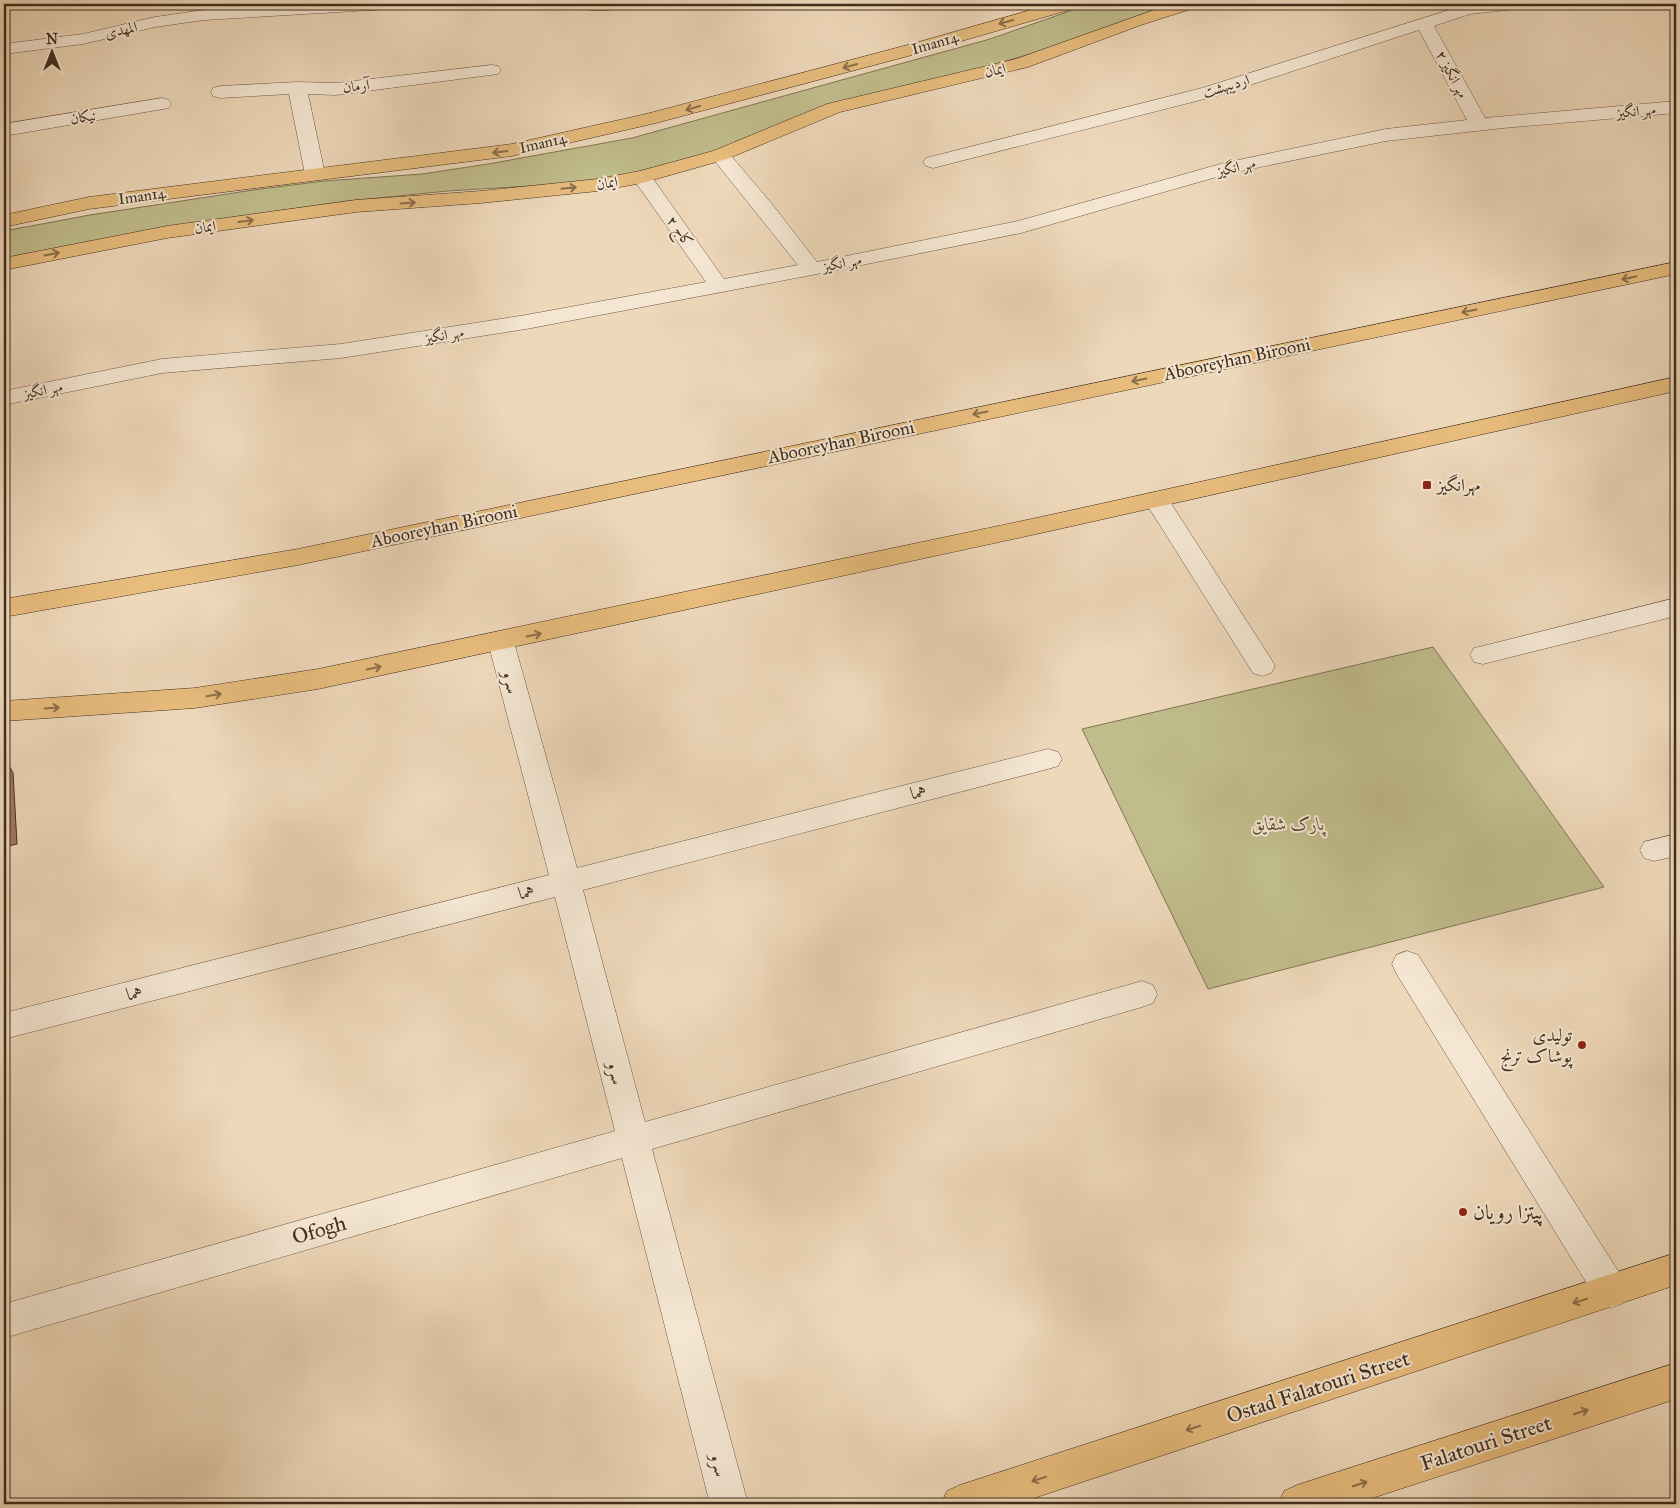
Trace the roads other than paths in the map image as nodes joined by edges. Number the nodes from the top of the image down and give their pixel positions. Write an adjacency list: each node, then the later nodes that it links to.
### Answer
1 (389, 4): 8 (street, المهدی)
2 (582, 4): 3 (street)
3 (615, 4)
4 (1070, 4): 18 (main road, Iman14, one-way to 18)
5 (1188, 4): 16 (main road, ایمان)
6 (1516, 4): 7 (street, اردیبهشت)
7 (1424, 23): 14 (street, مهر انگیز ۲); 17 (street, اردیبهشت)
8 (4, 49)
9 (492, 70): 10 (street, آرمان)
10 (297, 88): 11 (street, آرمان); 18 (street)
11 (220, 92)
12 (162, 104): 15 (street, نیکان)
13 (1676, 108): 14 (street, مهر انگیز)
14 (1479, 124): 23 (street, مهر انگیز)
15 (4, 130)
16 (720, 155): 19 (main road, ایمان); 23 (street)
17 (933, 162)
18 (315, 174): 20 (main road, Iman14)
19 (642, 177): 21 (main road, ایمان, one-way to 19); 24 (street, کاج ۲)
20 (4, 221)
21 (4, 264)
22 (1676, 268): 29 (main road, Abooreyhan Birooni, one-way to 29)
23 (812, 269): 24 (street, مهر انگیز)
24 (718, 285): 26 (street, مهر انگیز)
25 (1676, 384): 27 (main road)
26 (4, 398)
27 (1156, 500): 30 (main road, one-way to 27); 32 (street)
28 (1676, 607): 31 (street)
29 (4, 608)
30 (500, 642): 33 (main road, one-way to 30); 35 (street, سرو)
31 (1484, 655)
32 (1262, 666)
33 (4, 711)
34 (1048, 759): 35 (street, هما)
35 (566, 882): 38 (street, هما); 39 (street, سرو)
36 (1408, 964): 41 (street)
37 (1142, 994): 39 (street, Ofogh)
38 (4, 1026)
39 (633, 1139): 42 (street, Ofogh); 44 (street, سرو)
40 (1676, 1269): 41 (main road, Ostad Falatouri Street)
41 (1611, 1291): 45 (main road, Ostad Falatouri Street, one-way to 45)
42 (4, 1321)
43 (1676, 1381): 46 (main road, Falatouri Street, one-way to 43)
44 (729, 1504)
45 (960, 1504)
46 (1297, 1504)

